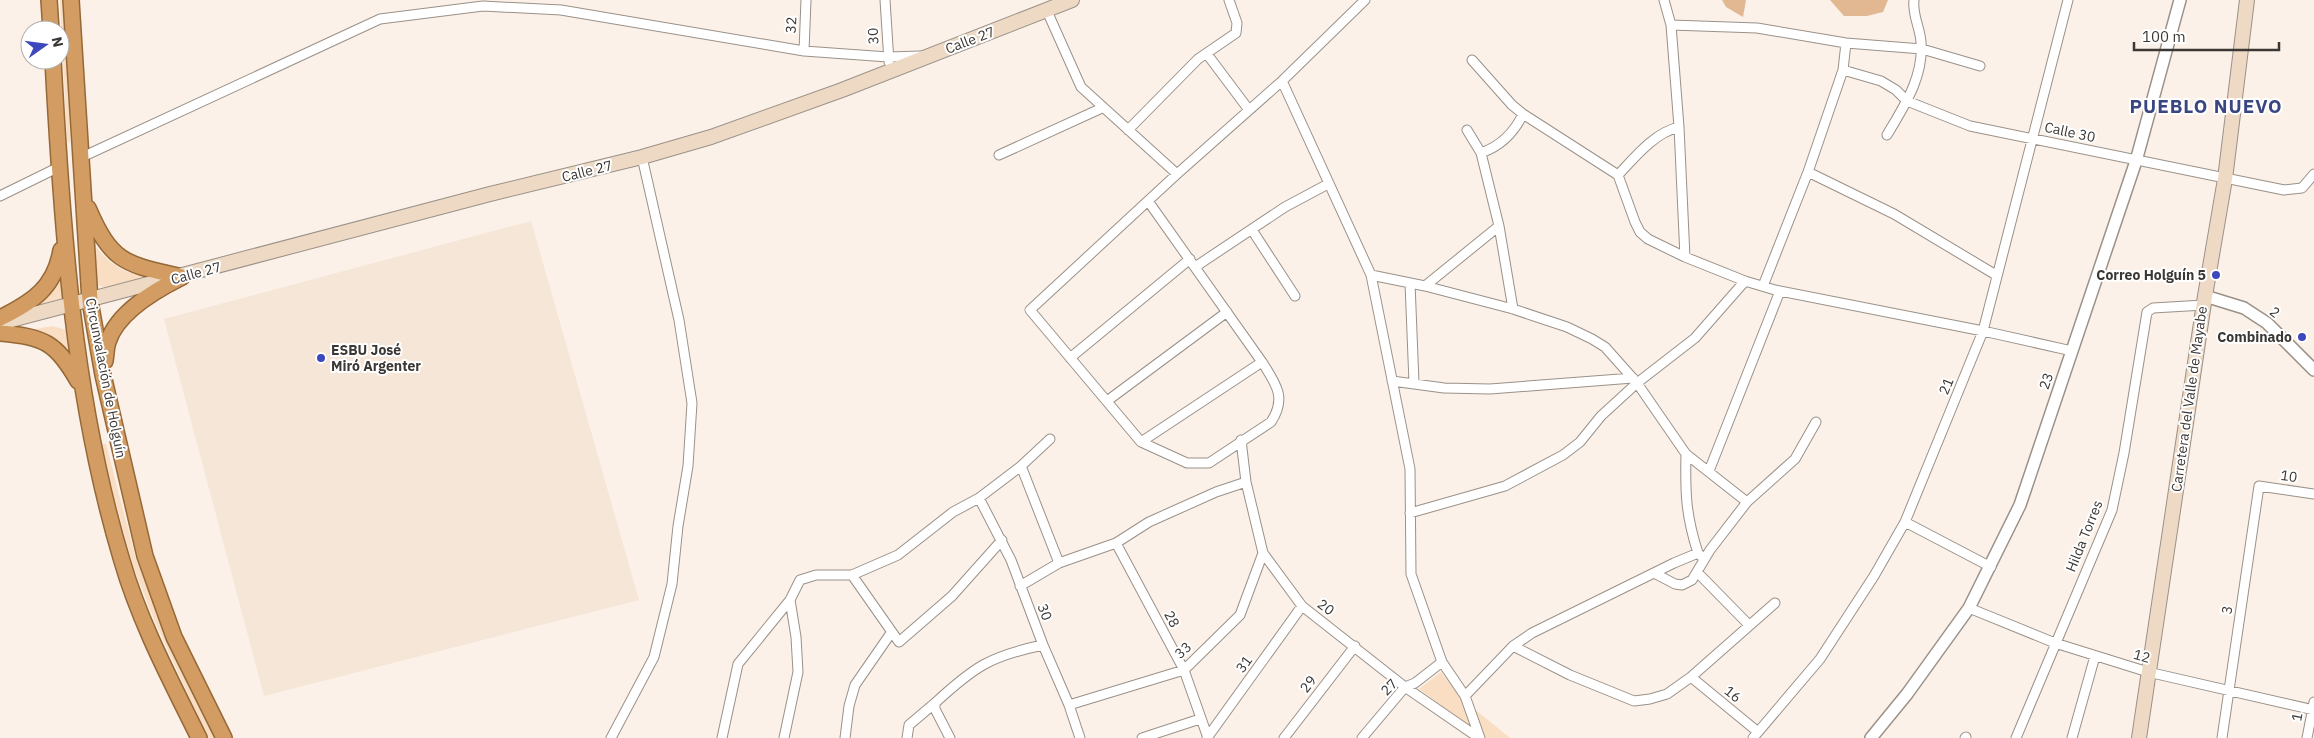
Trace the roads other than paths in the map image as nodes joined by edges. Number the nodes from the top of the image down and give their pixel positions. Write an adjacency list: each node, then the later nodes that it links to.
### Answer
1 (50, 0): 16 (highway)
2 (71, 0): 40 (highway, Circunvalación de Holguín)
3 (806, 0): 20 (street, 32)
4 (885, 0): 23 (street, 30)
5 (1229, 0): 21 (street)
6 (1365, 0): 27 (street)
7 (1664, 0): 17 (street)
8 (1914, 0): 19 (street)
9 (2068, 0): 36 (street, 21)
10 (2180, 0): 41 (street, 23)
11 (2247, 0): 47 (main road, Carretera del Valle de Mayabe)
12 (1066, 1): 15 (main road, Calle 27)
13 (462, 4): 14 (street); 40 (street)
14 (540, 4): 20 (street)
15 (1046, 11): 23 (main road, Calle 27); 29 (street)
16 (51, 20)
17 (1671, 25): 18 (street); 32 (street)
18 (1846, 43): 19 (street); 26 (street)
19 (1922, 49): 24 (street); 28 (street)
20 (804, 51): 23 (street)
21 (1206, 54): 30 (street); 33 (street)
22 (1472, 60): 31 (street)
23 (890, 64): 39 (main road, Calle 27)
24 (1980, 66)
25 (54, 70): 42 (highway, Circunvalación de Holguín)
26 (1843, 70): 28 (street, Calle 30); 43 (street)
27 (1282, 81): 30 (street); 48 (street)
28 (1907, 101): 35 (street); 36 (street, Calle 30)
29 (1102, 108): 33 (street); 38 (street)
30 (1249, 110): 44 (street)
31 (1522, 114): 37 (street); 46 (street)
32 (1679, 128): 46 (street); 55 (street)
33 (1128, 130): 44 (street)
34 (1467, 130): 37 (street)
35 (1887, 135)
36 (2034, 138): 41 (street, Calle 30); 58 (street, 21)
37 (1481, 153): 52 (street)
38 (999, 155)
39 (642, 157): 59 (main road, Calle 27); 137 (street)
40 (80, 158): 50 (highway, Circunvalación de Holguín)
41 (2136, 161): 47 (street, Calle 30); 76 (street, 23)
42 (59, 167): 49 (street); 54 (highway, Circunvalación de Holguín)
43 (1808, 172): 58 (street); 63 (street)
44 (1177, 174): 51 (street)
45 (2314, 174): 47 (street, Calle 30)
46 (1618, 175): 55 (street)
47 (2225, 179): 66 (main road, Carretera del Valle de Mayabe)
48 (1328, 184): 53 (street); 57 (street)
49 (0, 196)
50 (83, 196): 59 (highway); 67 (highway, Circunvalación de Holguín)
51 (1148, 201): 56 (street); 77 (street)
52 (1499, 226): 62 (street); 70 (street)
53 (1252, 230): 56 (street); 65 (street)
54 (64, 231): 68 (highway, Circunvalación de Holguín); 72 (highway)
55 (1685, 257): 60 (street)
56 (1192, 263): 71 (street); 77 (street)
57 (1371, 275): 61 (street); 81 (street)
58 (1996, 275): 74 (street, 21)
59 (182, 277): 67 (main road, Calle 27); 80 (highway)
60 (1745, 281): 63 (street); 82 (street)
61 (1410, 284): 62 (street); 83 (street)
62 (1425, 286): 70 (street)
63 (1763, 286): 64 (street)
64 (1780, 291): 74 (street); 92 (street)
65 (1295, 296)
66 (2204, 300): 69 (street, 2); 79 (street, 2); 124 (main road, Carretera del Valle de Mayabe)
67 (90, 301): 68 (main road, Calle 27); 80 (highway, Circunvalación de Holguín)
68 (70, 306): 73 (main road, Calle 27); 84 (highway, Circunvalación de Holguín)
69 (2153, 308): 117 (street, Hilda Torres)
70 (1513, 309): 82 (street)
71 (1227, 312): 78 (street); 85 (street)
72 (0, 318)
73 (0, 324)
74 (1983, 331): 76 (street); 99 (street, 21)
75 (0, 333): 84 (highway)
76 (2072, 351): 106 (street, 23)
77 (1070, 358): 85 (street)
78 (1262, 362): 88 (street); 89 (street)
79 (2314, 370)
80 (103, 375): 136 (highway, Circunvalación de Holguín)
81 (1392, 381): 83 (street); 98 (street)
82 (1634, 381): 83 (street); 90 (street); 98 (street)
83 (1414, 383)
84 (82, 389): 135 (highway, Circunvalación de Holguín)
85 (1107, 401): 89 (street)
86 (1816, 422): 97 (street)
87 (1050, 439): 91 (street)
88 (1241, 440): 89 (street); 93 (street, 20)
89 (1141, 442)
90 (1686, 454): 92 (street); 103 (street)
91 (1020, 466): 96 (street); 105 (street)
92 (1709, 471): 97 (street)
93 (1246, 482): 101 (street); 102 (street, 20)
94 (2259, 486): 95 (street, 10); 127 (street, 3)
95 (2314, 494)
96 (979, 498): 100 (street, 30); 109 (street)
97 (1747, 502): 104 (street)
98 (1410, 512): 122 (street)
99 (1905, 522): 106 (street); 133 (street, 21)
100 (1002, 540): 110 (street, 30); 116 (street)
101 (1116, 543): 105 (street); 123 (street, 28)
102 (1263, 553): 113 (street, 20); 123 (street, 33)
103 (1698, 553): 104 (street); 108 (street)
104 (1704, 560): 107 (street)
105 (1059, 563): 110 (street)
106 (1991, 567): 114 (street, 23)
107 (1697, 572): 108 (street); 115 (street)
108 (1654, 573): 120 (street)
109 (852, 575): 111 (street); 116 (street)
110 (1020, 586): 118 (street, 30)
111 (790, 600): 138 (street); 139 (street)
112 (1775, 603): 115 (street)
113 (1302, 606): 119 (street, 20); 145 (street, 31)
114 (1969, 608): 117 (street, 12); 148 (street, 23)
115 (1749, 625): 125 (street)
116 (891, 633): 140 (street)
117 (2055, 642): 121 (street, 12); 149 (street, Hilda Torres)
118 (1043, 645): 129 (street); 130 (street, 30)
119 (1355, 646): 126 (street, 20); 146 (street, 29)
120 (1513, 646): 125 (street); 128 (street)
121 (2095, 656): 124 (street, 12); 150 (street)
122 (1442, 662): 126 (street, 27); 128 (street)
123 (1184, 670): 130 (street, 33); 132 (street, 28)
124 (2148, 672): 127 (street, 12); 151 (main road, Carretera del Valle de Mayabe)
125 (1691, 677): 133 (street, 16)
126 (1405, 687): 134 (street, 27); 147 (street, 20)
127 (2229, 690): 131 (street, 12); 152 (street, 3)
128 (1465, 696): 147 (street)
129 (935, 703): 141 (street); 142 (street)
130 (1069, 705): 143 (street, 30)
131 (2314, 707): 153 (street, 1)
132 (1200, 719): 144 (street); 145 (street, 28)
133 (1755, 735)
134 (1364, 737)
135 (199, 738)
136 (224, 738)
137 (611, 738)
138 (722, 738)
139 (784, 738)
140 (846, 738)
141 (907, 738)
142 (950, 738)
143 (1080, 738)
144 (1142, 738)
145 (1208, 738)
146 (1284, 738)
147 (1479, 738)
148 (1871, 738)
149 (2016, 738)
150 (2072, 738)
151 (2139, 738)
152 (2222, 738)
153 (2307, 738)

